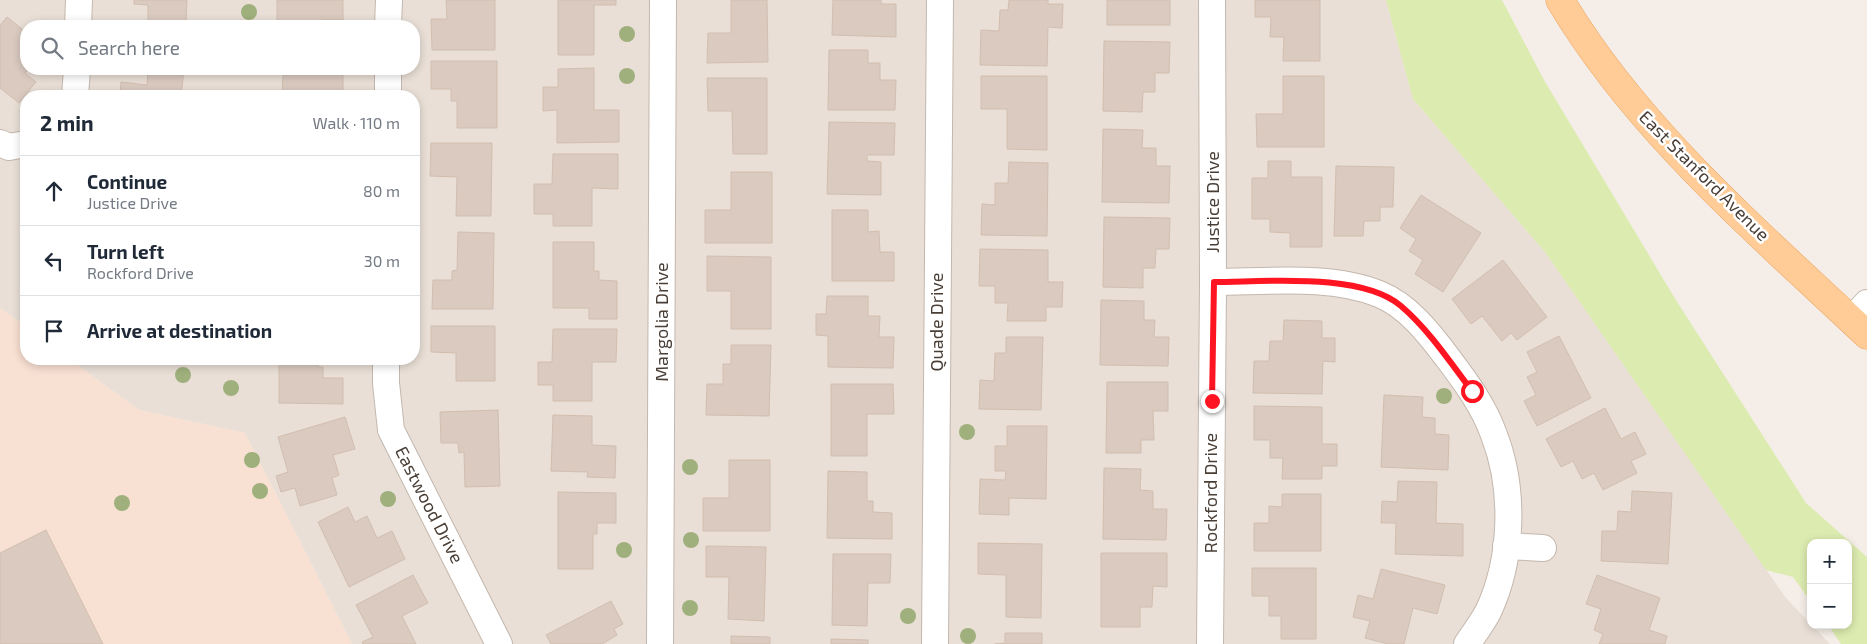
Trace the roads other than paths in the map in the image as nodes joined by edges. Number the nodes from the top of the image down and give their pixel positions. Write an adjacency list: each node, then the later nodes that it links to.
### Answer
1 (79, 0): 7 (street)
2 (389, 0): 8 (street)
3 (664, 0): 21 (street, Margolia Drive)
4 (940, 0): 22 (street, Quade Drive)
5 (1212, 0): 15 (street, Justice Drive)
6 (1560, 0): 16 (main road, East Stanford Avenue)
7 (78, 20)
8 (388, 20)
9 (77, 75): 11 (street)
10 (388, 75): 12 (street)
11 (75, 90)
12 (388, 90)
13 (0, 143): 14 (street)
14 (20, 145)
15 (1214, 282): 18 (street); 23 (street, Rockford Drive)
16 (1862, 319)
17 (386, 365): 20 (street, Eastwood Drive)
18 (1506, 546): 19 (street); 24 (street)
19 (1543, 548)
20 (499, 644)
21 (660, 644)
22 (935, 644)
23 (1210, 644)
24 (1467, 644)

